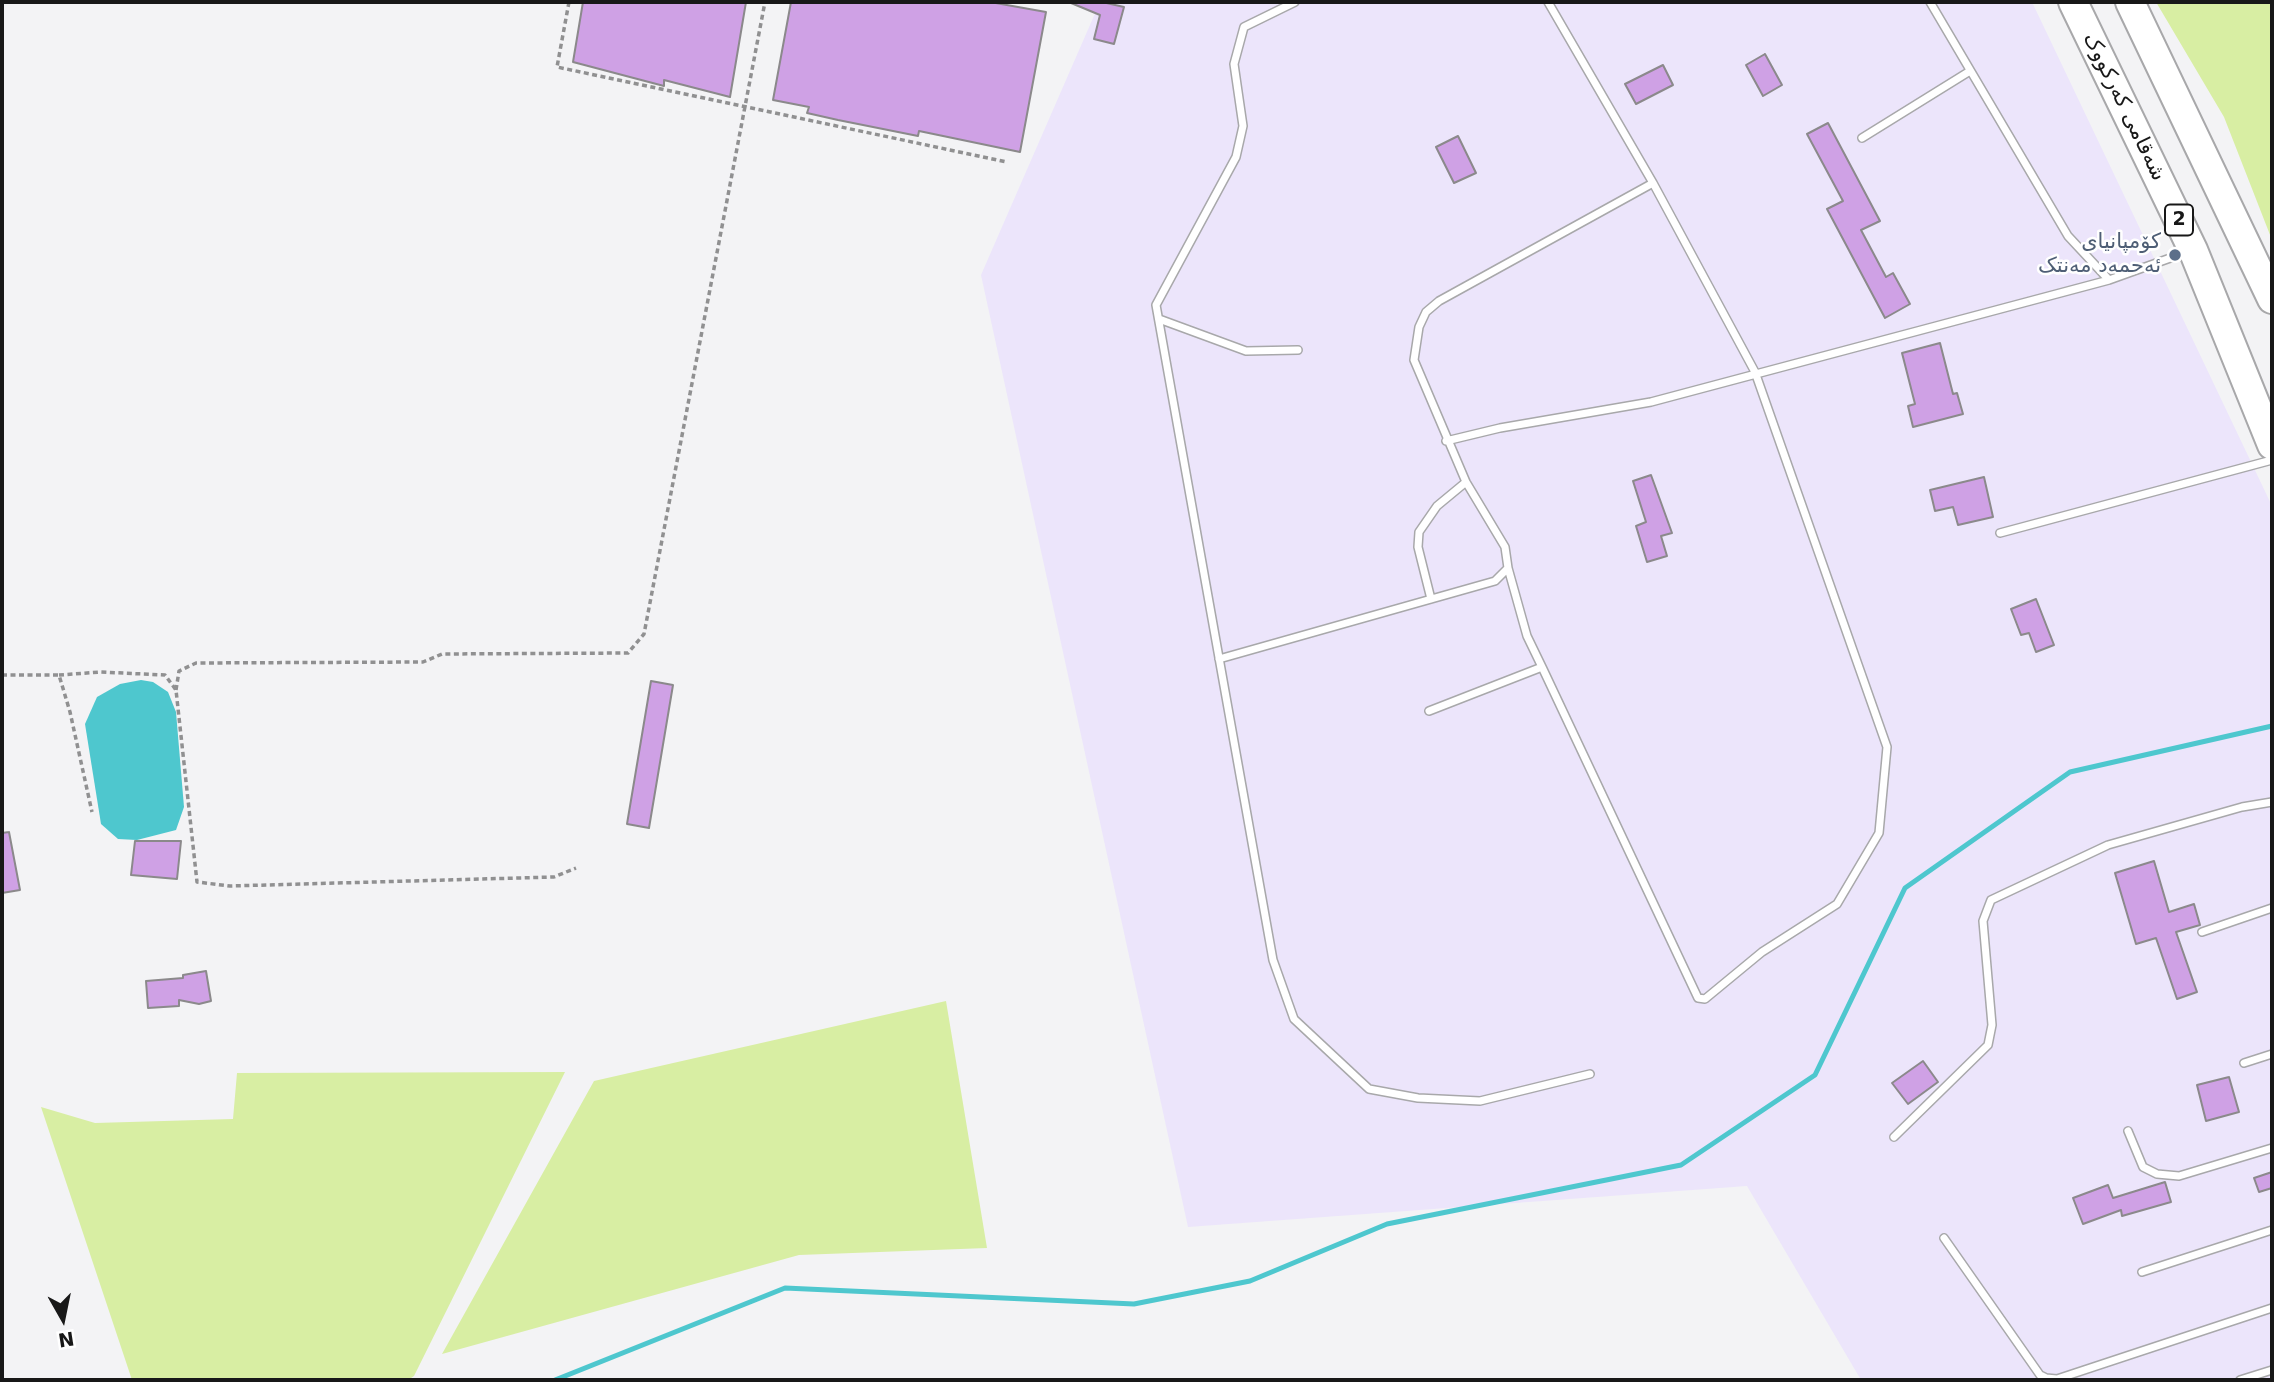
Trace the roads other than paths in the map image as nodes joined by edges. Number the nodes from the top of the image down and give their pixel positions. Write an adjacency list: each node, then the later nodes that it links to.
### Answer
1 (1295, 2): 12 (lane)
2 (1548, 2): 8 (lane)
3 (1930, 2): 6 (lane)
4 (2073, 2): 9 (highway, شەقامی کەرکووک / 2)
5 (2130, 2): 11 (highway)
6 (1970, 71): 7 (lane); 10 (lane)
7 (1862, 138)
8 (1653, 183): 14 (lane); 15 (lane)
9 (2193, 250): 10 (lane); 16 (highway, شەقامی کەرکووک / 2)
10 (2109, 280): 14 (lane)
11 (2272, 299)
12 (1158, 319): 13 (lane); 22 (lane)
13 (1298, 350)
14 (1755, 372): 15 (lane); 23 (lane)
15 (1446, 442): 18 (lane)
16 (2272, 445)
17 (2272, 460): 19 (lane)
18 (1466, 482): 20 (lane); 21 (lane)
19 (2000, 533)
20 (1508, 568): 21 (lane); 23 (lane)
21 (1431, 599): 22 (lane)
22 (1219, 659): 30 (lane)
23 (1542, 667): 24 (lane)
24 (1429, 711)
25 (2272, 802): 32 (lane)
26 (2272, 908): 27 (lane)
27 (2202, 932)
28 (2272, 1054): 29 (lane)
29 (2244, 1063)
30 (1590, 1074)
31 (2128, 1131): 33 (lane)
32 (1894, 1137)
33 (2272, 1148)
34 (2272, 1230): 36 (lane)
35 (1944, 1238): 37 (lane)
36 (2142, 1272)
37 (2272, 1308)
38 (2272, 1370): 39 (lane)
39 (2240, 1380)

